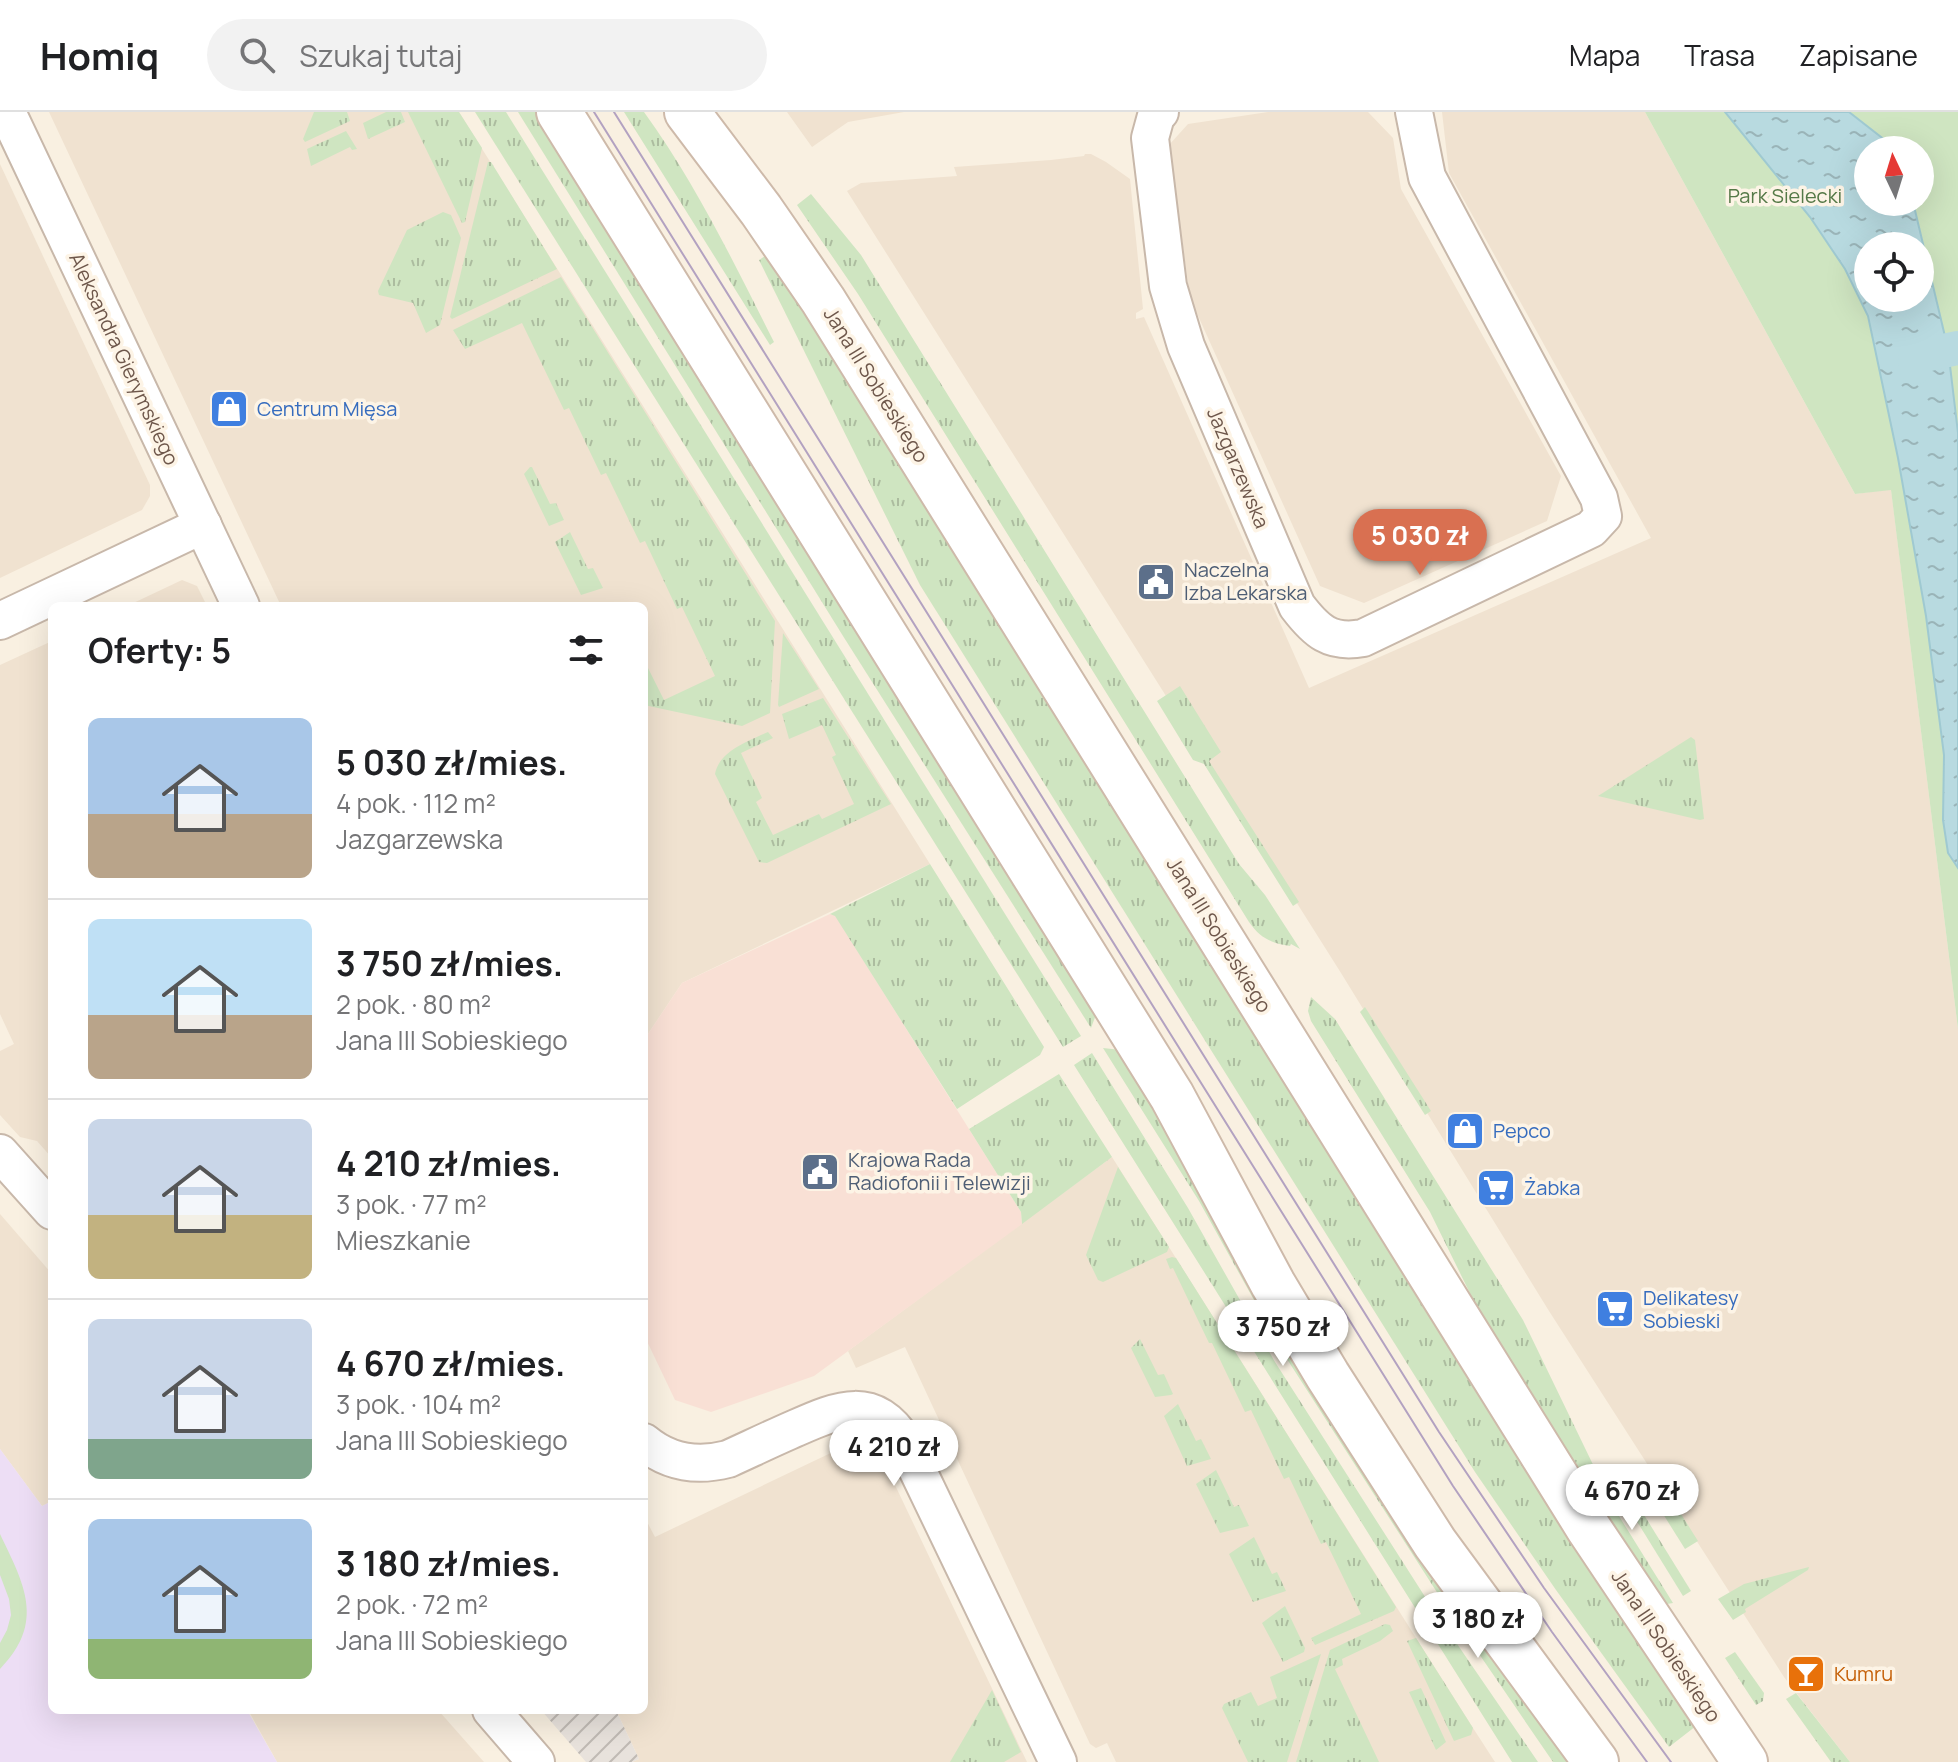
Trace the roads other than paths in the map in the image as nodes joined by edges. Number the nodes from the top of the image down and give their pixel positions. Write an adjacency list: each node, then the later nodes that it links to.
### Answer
1 (7, 112): 6 (street, Aleksandra Gierymskiego)
2 (559, 112): 15 (main road)
3 (687, 112): 16 (main road, Jana III Sobieskiego)
4 (1160, 112): 5 (street, Jazgarzewska)
5 (1414, 112)
6 (203, 525): 7 (street, Aleksandra Gierymskiego); 8 (street)
7 (239, 602)
8 (0, 621)
9 (0, 1153): 10 (street)
10 (48, 1207)
11 (648, 1445): 14 (street)
12 (494, 1714): 13 (street)
13 (536, 1762)
14 (1058, 1762)
15 (1596, 1762)
16 (1745, 1762)

